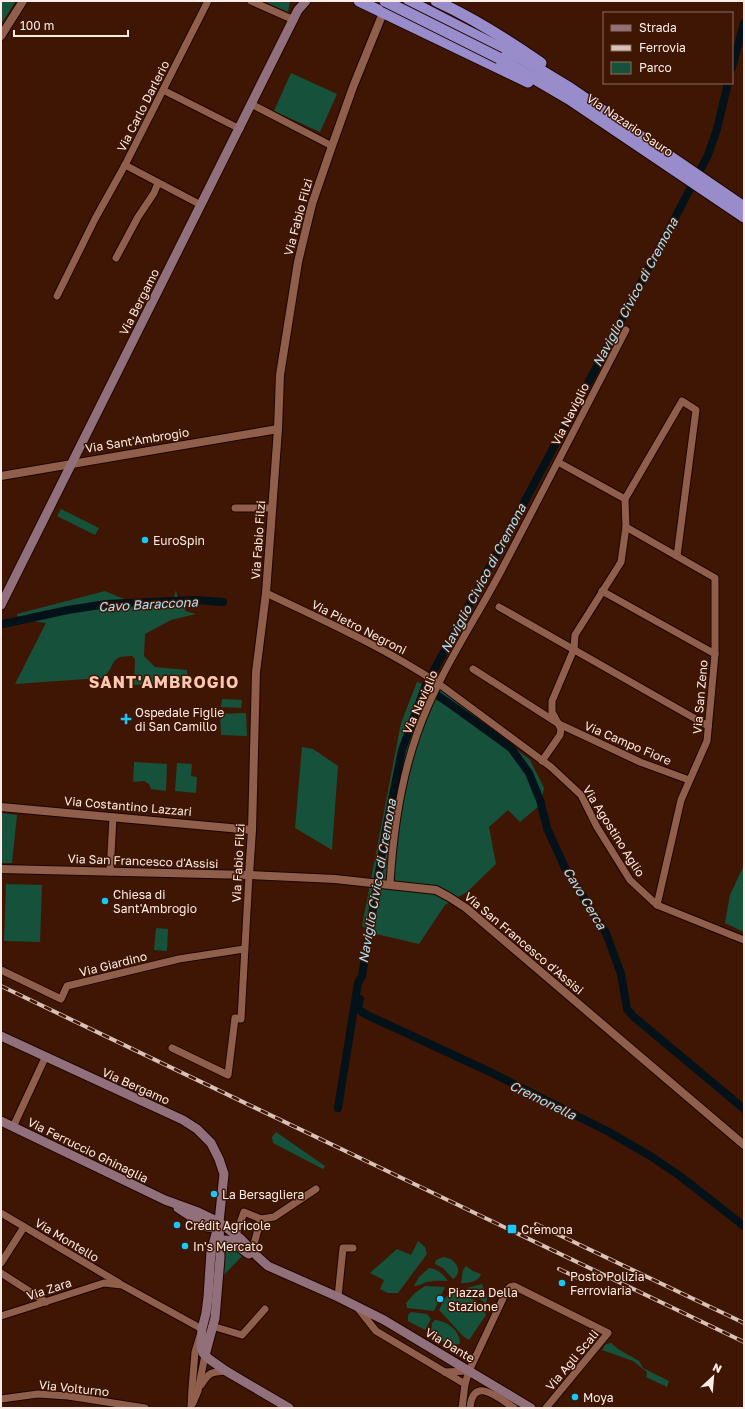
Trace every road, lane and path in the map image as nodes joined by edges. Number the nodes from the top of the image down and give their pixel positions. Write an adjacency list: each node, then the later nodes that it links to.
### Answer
1 (23, 1): 12 (street)
2 (208, 1): 15 (street, Via Carlo Darlerio)
3 (251, 1): 11 (street)
4 (306, 1): 9 (main road, Via Bergamo)
5 (359, 1): 10 (highway)
6 (387, 1): 10 (street, Via Fabio Filzi); 13 (highway, bridge)
7 (409, 1): 13 (highway)
8 (436, 1): 14 (highway)
9 (300, 6): 11 (main road, Via Bergamo)
10 (383, 12): 17 (highway); 19 (street, Via Fabio Filzi)
11 (294, 20): 16 (main road, Via Bergamo)
12 (1, 36)
13 (502, 54): 14 (highway, Via Nazario Sauro); 17 (highway, Via Nazario Sauro)
14 (570, 88): 21 (highway, Via Nazario Sauro)
15 (163, 90): 18 (street); 20 (street, Via Carlo Darlerio)
16 (251, 104): 18 (main road, Via Bergamo); 19 (street)
17 (605, 123): 21 (highway, Via Nazario Sauro)
18 (240, 128): 23 (main road, Via Bergamo)
19 (332, 146): 29 (street, Via Fabio Filzi)
20 (125, 165): 22 (street, Via Carlo Darlerio); 27 (street)
21 (689, 175): 24 (highway, Via Nazario Sauro); 25 (highway, Via Nazario Sauro)
22 (158, 183): 23 (street, Via Carlo Darlerio); 26 (street)
23 (201, 205): 31 (main road, Via Bergamo)
24 (744, 207)
25 (744, 217)
26 (116, 258)
27 (57, 296)
28 (626, 330): 30 (street, Via Naviglio)
29 (278, 428): 31 (street, Via Sant'Ambrogio); 35 (street, Via Fabio Filzi)
30 (558, 462): 33 (street); 45 (street, Via Naviglio)
31 (72, 463): 32 (street, Via Sant'Ambrogio); 40 (main road, Via Bergamo)
32 (1, 476)
33 (625, 499): 36 (street); 37 (street)
34 (234, 508): 35 (street)
35 (272, 508): 39 (street, Via Fabio Filzi)
36 (626, 527): 37 (street); 38 (street)
37 (677, 556): 43 (street, Via San Zeno)
38 (602, 591): 42 (street); 43 (street)
39 (266, 593): 45 (street, Via Pietro Negroni); 52 (street, Via Fabio Filzi)
40 (1, 605)
41 (499, 607): 42 (street)
42 (574, 649): 46 (street); 47 (street)
43 (715, 654): 47 (street, Via San Zeno)
44 (473, 668): 46 (street, Via Campo Fiore)
45 (439, 684): 48 (street, Via Agostino Aglio); 56 (street, Via Naviglio)
46 (559, 724): 48 (street); 49 (street, Via Campo Fiore)
47 (708, 726): 49 (street, Via San Zeno)
48 (542, 761): 57 (street, Via Agostino Aglio)
49 (689, 780): 57 (street, Via San Zeno)
50 (1, 807): 51 (street, Via Costantino Lazzari)
51 (112, 817): 52 (street, Via Costantino Lazzari); 54 (street)
52 (252, 830): 55 (street, Via Fabio Filzi)
53 (1, 869): 54 (street, Via San Francesco d'Assisi)
54 (110, 872): 55 (street, Via San Francesco d'Assisi)
55 (249, 875): 56 (street, Via San Francesco d'Assisi); 59 (street, Via Fabio Filzi)
56 (390, 884): 66 (street, Via San Francesco d'Assisi)
57 (657, 905): 58 (street, Via Agostino Aglio)
58 (744, 940)
59 (244, 950): 60 (street, Via Giardino); 62 (street, Via Fabio Filzi)
60 (1, 970)
61 (1, 1036): 63 (main road, Via Bergamo)
62 (172, 1048)
63 (45, 1058): 65 (street); 71 (main road, Via Bergamo)
64 (1, 1121): 65 (main road, Via Ferruccio Ghinaglia)
65 (13, 1127): 68 (main road, Via Ferruccio Ghinaglia)
66 (744, 1145)
67 (316, 1189): 70 (street)
68 (165, 1200): 71 (main road, Via Ferruccio Ghinaglia); 72 (main road, Via Ferruccio Ghinaglia)
69 (1, 1213): 73 (street, Via Montello)
70 (261, 1219): 74 (street); 78 (street)
71 (219, 1222): 72 (main road); 74 (main road, Via Ferruccio Ghinaglia); 75 (main road); 77 (main road)
72 (203, 1226): 77 (main road)
73 (24, 1227): 79 (street); 82 (street, Via Montello)
74 (236, 1235): 78 (main road, Via Ferruccio Ghinaglia)
75 (219, 1241): 77 (main road); 78 (main road); 88 (main road)
76 (353, 1248): 83 (street)
77 (211, 1252): 89 (main road)
78 (255, 1254): 83 (main road, Via Dante)
79 (1, 1263)
80 (1, 1273): 84 (street)
81 (104, 1283): 82 (street, Via Montello); 84 (street, Via Zara)
82 (122, 1285): 89 (street, Via Montello)
83 (338, 1297): 85 (main road, Via Dante)
84 (46, 1302): 87 (street, Via Zara)
85 (355, 1305): 92 (main road, Via Dante); 93 (street, Via Dante)
86 (265, 1309): 88 (street)
87 (1, 1316)
88 (212, 1326): 90 (main road)
89 (202, 1329): 90 (main road); 98 (street)
90 (207, 1357): 91 (main road); 95 (street)
91 (226, 1371): 95 (street); 99 (main road)
92 (469, 1371): 93 (street); 94 (street); 103 (main road, Via Dante); 104 (street, Via Agli Scali)
93 (445, 1372): 94 (street, Via Dante)
94 (465, 1384): 100 (street)
95 (198, 1391): 98 (street)
96 (1, 1399): 97 (street, Via Volturno)
97 (145, 1408)
98 (191, 1408)
99 (289, 1408)
100 (462, 1408)
101 (470, 1408): 102 (street)
102 (514, 1408)
103 (531, 1408)
104 (546, 1408)

